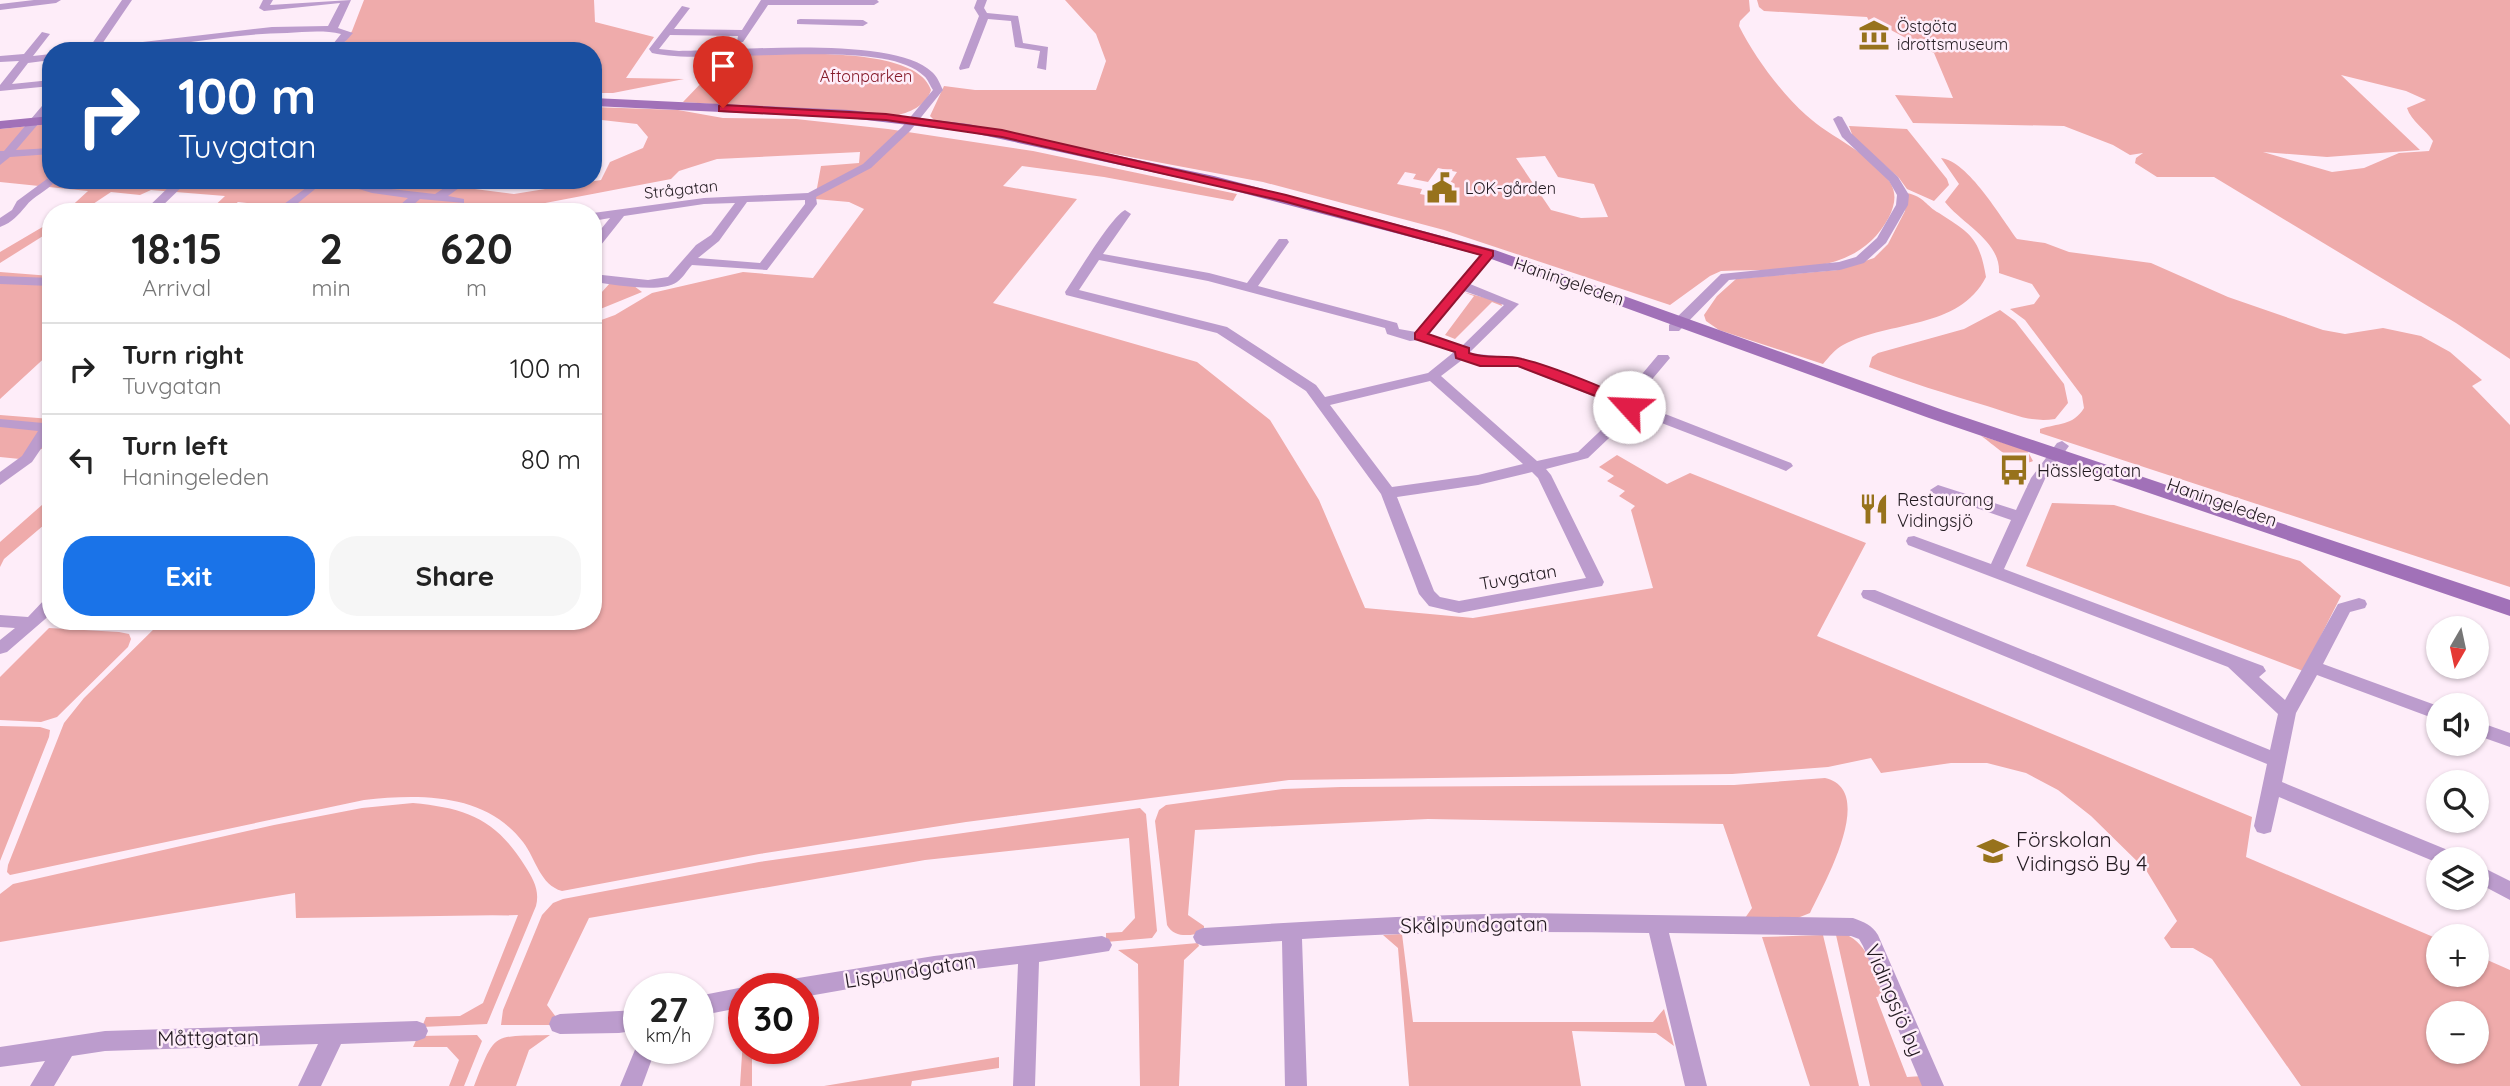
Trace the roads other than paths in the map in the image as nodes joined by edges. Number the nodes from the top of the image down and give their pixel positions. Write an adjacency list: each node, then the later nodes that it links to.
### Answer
1 (56, 0): 7 (street)
2 (127, 0): 20 (street)
3 (982, 0): 12 (street)
4 (765, 1): 5 (street); 17 (street)
5 (875, 1): 13 (street)
6 (20, 2): 7 (street); 9 (street)
7 (39, 2): 11 (street)
8 (266, 4): 14 (street); 15 (street)
9 (0, 7)
10 (685, 8): 16 (street)
11 (32, 12)
12 (984, 16): 28 (street); 29 (street)
13 (800, 22)
14 (331, 29): 15 (street); 22 (street)
15 (251, 31): 21 (street)
16 (666, 32): 17 (street); 23 (street)
17 (745, 33): 23 (street)
18 (45, 34): 26 (street)
19 (853, 41): 24 (street)
20 (99, 42)
21 (164, 42)
22 (340, 42)
23 (738, 49): 24 (street)
24 (847, 53): 38 (street, Strågatan)
25 (42, 57): 26 (street)
26 (26, 58): 27 (street); 31 (street)
27 (0, 60)
28 (964, 68)
29 (1042, 68)
30 (42, 84): 31 (street)
31 (1, 88)
32 (602, 102): 38 (main road, Haningeleden)
33 (42, 113): 35 (street)
34 (1838, 119): 71 (street)
35 (35, 121): 36 (main road); 37 (main road); 40 (street)
36 (42, 121)
37 (0, 125)
38 (909, 125): 47 (street, Strågatan); 64 (main road, Haningeleden)
39 (42, 152): 40 (street)
40 (2, 156)
41 (43, 189): 52 (street)
42 (173, 189): 50 (street)
43 (309, 189): 54 (street)
44 (368, 189): 46 (street)
45 (451, 189): 48 (street)
46 (417, 196): 48 (street); 55 (street)
47 (810, 196): 49 (street, Strågatan); 65 (street)
48 (438, 198): 51 (street)
49 (744, 199): 57 (street, Strågatan); 65 (street, Strågatan)
50 (160, 201): 53 (street)
51 (460, 201)
52 (21, 203): 56 (street); 60 (street)
53 (157, 203)
54 (291, 203)
55 (409, 203)
56 (0, 211)
57 (621, 212): 59 (street, Strågatan); 61 (street, Strågatan)
58 (1125, 214): 63 (street, Tuvgatan)
59 (602, 215)
60 (0, 223)
61 (602, 236)
62 (1283, 242): 70 (street)
63 (1096, 256): 70 (street); 76 (street, Tuvgatan)
64 (1485, 258): 69 (street); 71 (main road, Haningeleden)
65 (690, 261): 66 (street, Strågatan)
66 (602, 279)
67 (0, 280): 68 (street)
68 (42, 282)
69 (1460, 285): 72 (street); 73 (street)
70 (1250, 288): 72 (street)
71 (1678, 324): 81 (main road, Haningeleden)
72 (1420, 336): 73 (street)
73 (1462, 353): 75 (street); 77 (street)
74 (1662, 358): 77 (street)
75 (1433, 376): 76 (street); 82 (street, Tuvgatan)
76 (1322, 402): 86 (street, Tuvgatan)
77 (1629, 407): 82 (street); 83 (street)
78 (0, 423): 79 (street)
79 (42, 426)
80 (42, 436): 84 (street)
81 (2060, 451): 87 (street); 92 (main road, Haningeleden)
82 (1537, 466): 86 (street); 86 (street, Tuvgatan)
83 (1786, 466)
84 (0, 480)
85 (1938, 490): 87 (street)
86 (1388, 493)
87 (2019, 517): 89 (street)
88 (1914, 541): 89 (street)
89 (1995, 572): 97 (street)
90 (1869, 594): 104 (street)
91 (2358, 604): 98 (street)
92 (2510, 608)
93 (42, 612): 95 (street)
94 (0, 621): 95 (street)
95 (32, 623): 96 (street)
96 (1, 648)
97 (2232, 663): 99 (street); 101 (street)
98 (2314, 667): 100 (street); 101 (street)
99 (2257, 671)
100 (2426, 709)
101 (2287, 712): 104 (street)
102 (2489, 733): 103 (street)
103 (2510, 740)
104 (2277, 761): 105 (street)
105 (2272, 786): 106 (street); 107 (street)
106 (2264, 826)
107 (2426, 850)
108 (2489, 879): 109 (street)
109 (2510, 891)
110 (1657, 924): 111 (street, Skålpundgatan); 112 (street, Skålpundgatan); 129 (street)
111 (1761, 928): 130 (street, Vidingsjö by)
112 (1292, 930): 113 (street, Skålpundgatan); 128 (street)
113 (1203, 937)
114 (1102, 945): 115 (street, Lispundgatan)
115 (1029, 953): 116 (street, Lispundgatan); 127 (street)
116 (819, 984)
117 (623, 1023): 118 (street)
118 (560, 1024)
119 (417, 1031): 120 (street, Måttgatan)
120 (334, 1035): 121 (street, Måttgatan); 125 (street)
121 (67, 1045): 122 (street, Måttgatan); 124 (street)
122 (0, 1058)
123 (639, 1064): 126 (street)
124 (41, 1086)
125 (309, 1086)
126 (631, 1086)
127 (1024, 1086)
128 (1296, 1086)
129 (1696, 1086)
130 (1933, 1086)

